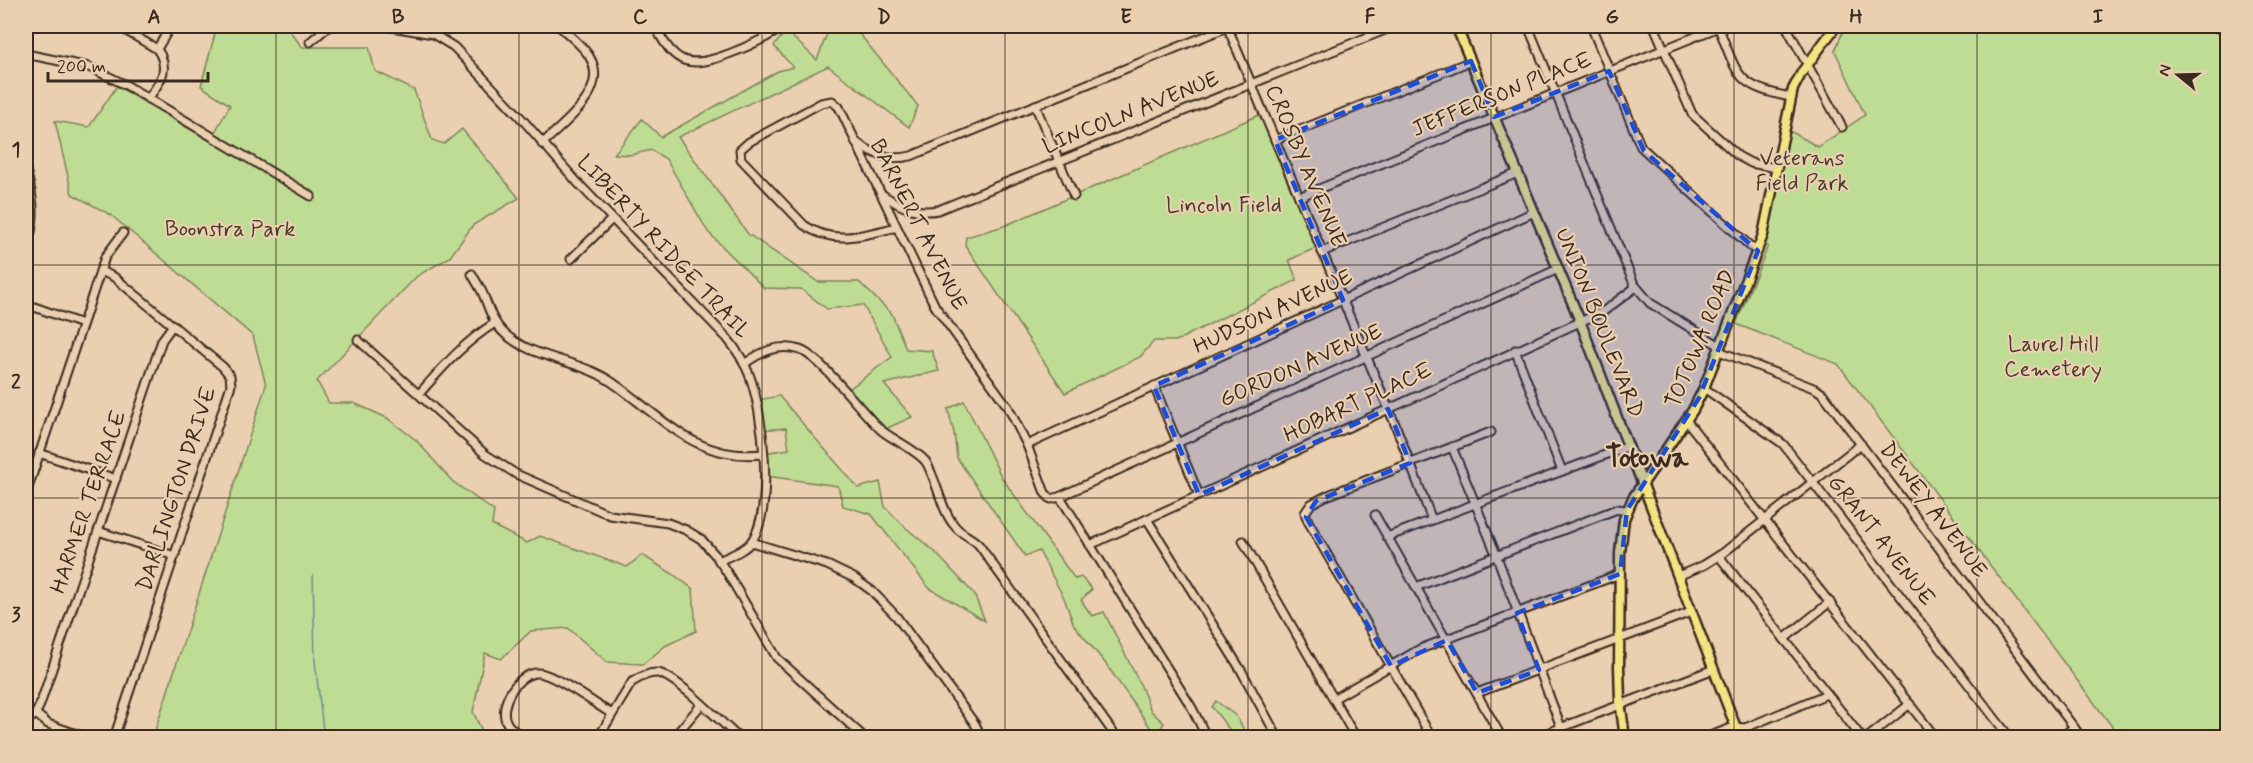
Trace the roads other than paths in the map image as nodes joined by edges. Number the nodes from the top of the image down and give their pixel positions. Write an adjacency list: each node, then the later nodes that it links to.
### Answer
1 (117, 26): 18 (street)
2 (171, 26): 18 (street)
3 (329, 26): 17 (street)
4 (387, 26): 33 (street, LIBERTY RIDGE TRAIL)
5 (559, 26): 33 (street)
6 (655, 26): 7 (street)
7 (785, 26)
8 (1229, 26): 24 (street, CROSBY AVENUE); 28 (street)
9 (1395, 26): 24 (street, LINCOLN AVENUE)
10 (1456, 26): 21 (main road, UNION BOULEVARD)
11 (1528, 26): 25 (street)
12 (1591, 26): 23 (street)
13 (1654, 26): 19 (street)
14 (1718, 26): 19 (street, JEFFERSON PLACE); 26 (street)
15 (1786, 26): 22 (street)
16 (1836, 26): 22 (main road, TOTOWA ROAD)
17 (310, 42)
18 (158, 49): 27 (street)
19 (1664, 49): 23 (street, JEFFERSON PLACE); 35 (street)
20 (26, 54): 27 (street)
21 (1471, 61): 29 (main road, UNION BOULEVARD); 31 (street)
22 (1807, 64): 26 (main road, TOTOWA ROAD); 30 (street)
23 (1609, 71): 25 (street, JEFFERSON PLACE); 46 (street)
24 (1251, 84): 31 (street, CROSBY AVENUE); 34 (street, LINCOLN AVENUE)
25 (1555, 93): 29 (street, JEFFERSON PLACE); 53 (street)
26 (1790, 97): 35 (main road, TOTOWA ROAD)
27 (148, 99): 39 (street)
28 (1035, 105): 32 (street); 34 (street)
29 (1494, 117): 37 (main road, UNION BOULEVARD); 41 (street, JEFFERSON PLACE)
30 (1842, 127)
31 (1275, 140): 41 (street, CROSBY AVENUE)
32 (856, 141): 38 (street, BARNERT AVENUE); 44 (street, BARNERT AVENUE)
33 (542, 144): 43 (street, LIBERTY RIDGE TRAIL)
34 (1059, 162): 38 (street, LINCOLN AVENUE); 40 (street)
35 (1776, 168): 46 (main road, TOTOWA ROAD)
36 (26, 170): 47 (street)
37 (1518, 173): 42 (main road, UNION BOULEVARD); 48 (street)
38 (881, 194): 44 (street, BARNERT AVENUE)
39 (311, 196)
40 (1074, 196)
41 (1299, 197): 48 (street, CROSBY AVENUE)
42 (1534, 212): 50 (main road, UNION BOULEVARD); 54 (street, HUDSON AVENUE)
43 (612, 219): 49 (street); 64 (street, LIBERTY RIDGE TRAIL)
44 (897, 227): 73 (street, BARNERT AVENUE)
45 (123, 233): 51 (street)
46 (1758, 250): 61 (main road, TOTOWA ROAD)
47 (26, 252)
48 (1322, 252): 54 (street, CROSBY AVENUE)
49 (571, 259)
50 (1558, 269): 56 (main road, UNION BOULEVARD); 63 (street, GORDON AVENUE)
51 (100, 271): 58 (street); 59 (street, DARLINGTON DRIVE)
52 (472, 274): 57 (street)
53 (1635, 287): 56 (street, HOBART PLACE); 61 (street, DEWEY AVENUE)
54 (1342, 300): 63 (street, CROSBY AVENUE); 65 (street, HUDSON AVENUE)
55 (26, 304): 58 (street)
56 (1580, 321): 62 (street, HOBART PLACE); 74 (main road, UNION BOULEVARD)
57 (495, 323): 67 (street); 77 (street)
58 (82, 324): 76 (street)
59 (173, 325): 80 (street, HARMER TERRACE); 97 (street, DARLINGTON DRIVE)
60 (357, 340): 67 (street)
61 (1719, 348): 66 (main road, TOTOWA ROAD); 72 (street, DEWEY AVENUE)
62 (1515, 350): 68 (street, HOBART PLACE); 79 (street)
63 (1366, 357): 68 (street, CROSBY AVENUE); 71 (street, GORDON AVENUE)
64 (744, 364): 77 (street, LIBERTY RIDGE TRAIL); 133 (street)
65 (1154, 386): 71 (street); 73 (street, HUDSON AVENUE)
66 (1704, 388): 69 (main road, TOTOWA ROAD); 81 (street, GRANT AVENUE)
67 (419, 394): 100 (street)
68 (1388, 409): 78 (street, CROSBY AVENUE); 84 (street, HOBART PLACE)
69 (1686, 420): 82 (main road, TOTOWA ROAD); 91 (street)
70 (1491, 432): 75 (street)
71 (1177, 443): 84 (street); 85 (street, GORDON AVENUE)
72 (1861, 444): 81 (street); 124 (street, DEWEY AVENUE)
73 (1027, 445): 85 (street, BARNERT AVENUE)
74 (1629, 446): 79 (street); 82 (main road, UNION BOULEVARD)
75 (1452, 447): 78 (street); 86 (street)
76 (39, 453): 80 (street); 83 (street)
77 (763, 454): 95 (street, LIBERTY RIDGE TRAIL)
78 (1410, 463): 90 (street, CROSBY AVENUE); 110 (street)
79 (1562, 471): 86 (street)
80 (116, 479): 92 (street, HARMER TERRACE)
81 (1813, 482): 91 (street); 147 (street, GRANT AVENUE)
82 (1642, 484): 87 (main road, TOTOWA ROAD); 102 (main road, UNION BOULEVARD)
83 (26, 494)
84 (1199, 495): 89 (street, HOBART PLACE)
85 (1059, 497): 96 (street, BARNERT AVENUE)
86 (1475, 504): 90 (street); 98 (street)
87 (1627, 510): 98 (street); 101 (main road, TOTOWA ROAD)
88 (1375, 515): 93 (street)
89 (1147, 519): 96 (street, HOBART PLACE); 135 (street)
90 (1432, 520): 93 (street)
91 (1765, 520): 99 (street); 104 (street)
92 (98, 531): 97 (street); 119 (street, HARMER TERRACE)
93 (1387, 537): 103 (street)
94 (1243, 541): 115 (street)
95 (751, 542): 100 (street); 132 (street)
96 (1090, 545): 134 (street, BARNERT AVENUE)
97 (175, 556): 126 (street, DARLINGTON DRIVE)
98 (1496, 556): 103 (street); 106 (street)
99 (1719, 556): 102 (street); 107 (street)
100 (719, 561): 131 (street)
101 (1620, 574): 106 (street); 109 (main road, TOTOWA ROAD)
102 (1678, 576): 105 (main road, UNION BOULEVARD)
103 (1416, 586): 108 (street)
104 (1830, 603): 107 (street); 116 (street)
105 (1691, 612): 109 (street); 111 (main road, UNION BOULEVARD)
106 (1517, 613): 108 (street); 112 (street)
107 (1784, 639): 114 (street)
108 (1447, 640): 110 (street); 113 (street)
109 (1619, 640): 112 (street); 118 (main road, TOTOWA ROAD)
110 (1391, 666): 115 (street); 137 (street)
111 (1714, 669): 118 (street); 123 (main road, UNION BOULEVARD)
112 (1539, 670): 113 (street); 122 (street)
113 (1477, 693): 138 (street)
114 (1827, 694): 123 (street); 144 (street)
115 (1333, 699): 136 (street)
116 (1910, 704): 145 (street); 146 (street)
117 (701, 705): 120 (street); 129 (street); 130 (street)
118 (1620, 705): 122 (street); 141 (main road, TOTOWA ROAD)
119 (36, 714): 121 (street); 125 (street)
120 (612, 714): 127 (street); 128 (street)
121 (26, 721)
122 (1561, 727): 139 (street); 140 (street)
123 (1736, 727): 142 (street); 143 (main road, UNION BOULEVARD)
124 (2074, 727): 148 (street); 149 (street, DEWEY AVENUE)
125 (87, 738)
126 (114, 738)
127 (525, 738)
128 (598, 738)
129 (673, 738)
130 (739, 738)
131 (865, 738)
132 (982, 738)
133 (1117, 738)
134 (1207, 738)
135 (1278, 738)
136 (1356, 738)
137 (1432, 738)
138 (1502, 738)
139 (1534, 738)
140 (1565, 738)
141 (1624, 738)
142 (1705, 738)
143 (1740, 738)
144 (1862, 738)
145 (1867, 738)
146 (1936, 738)
147 (2010, 738)
148 (2060, 738)
149 (2082, 738)

